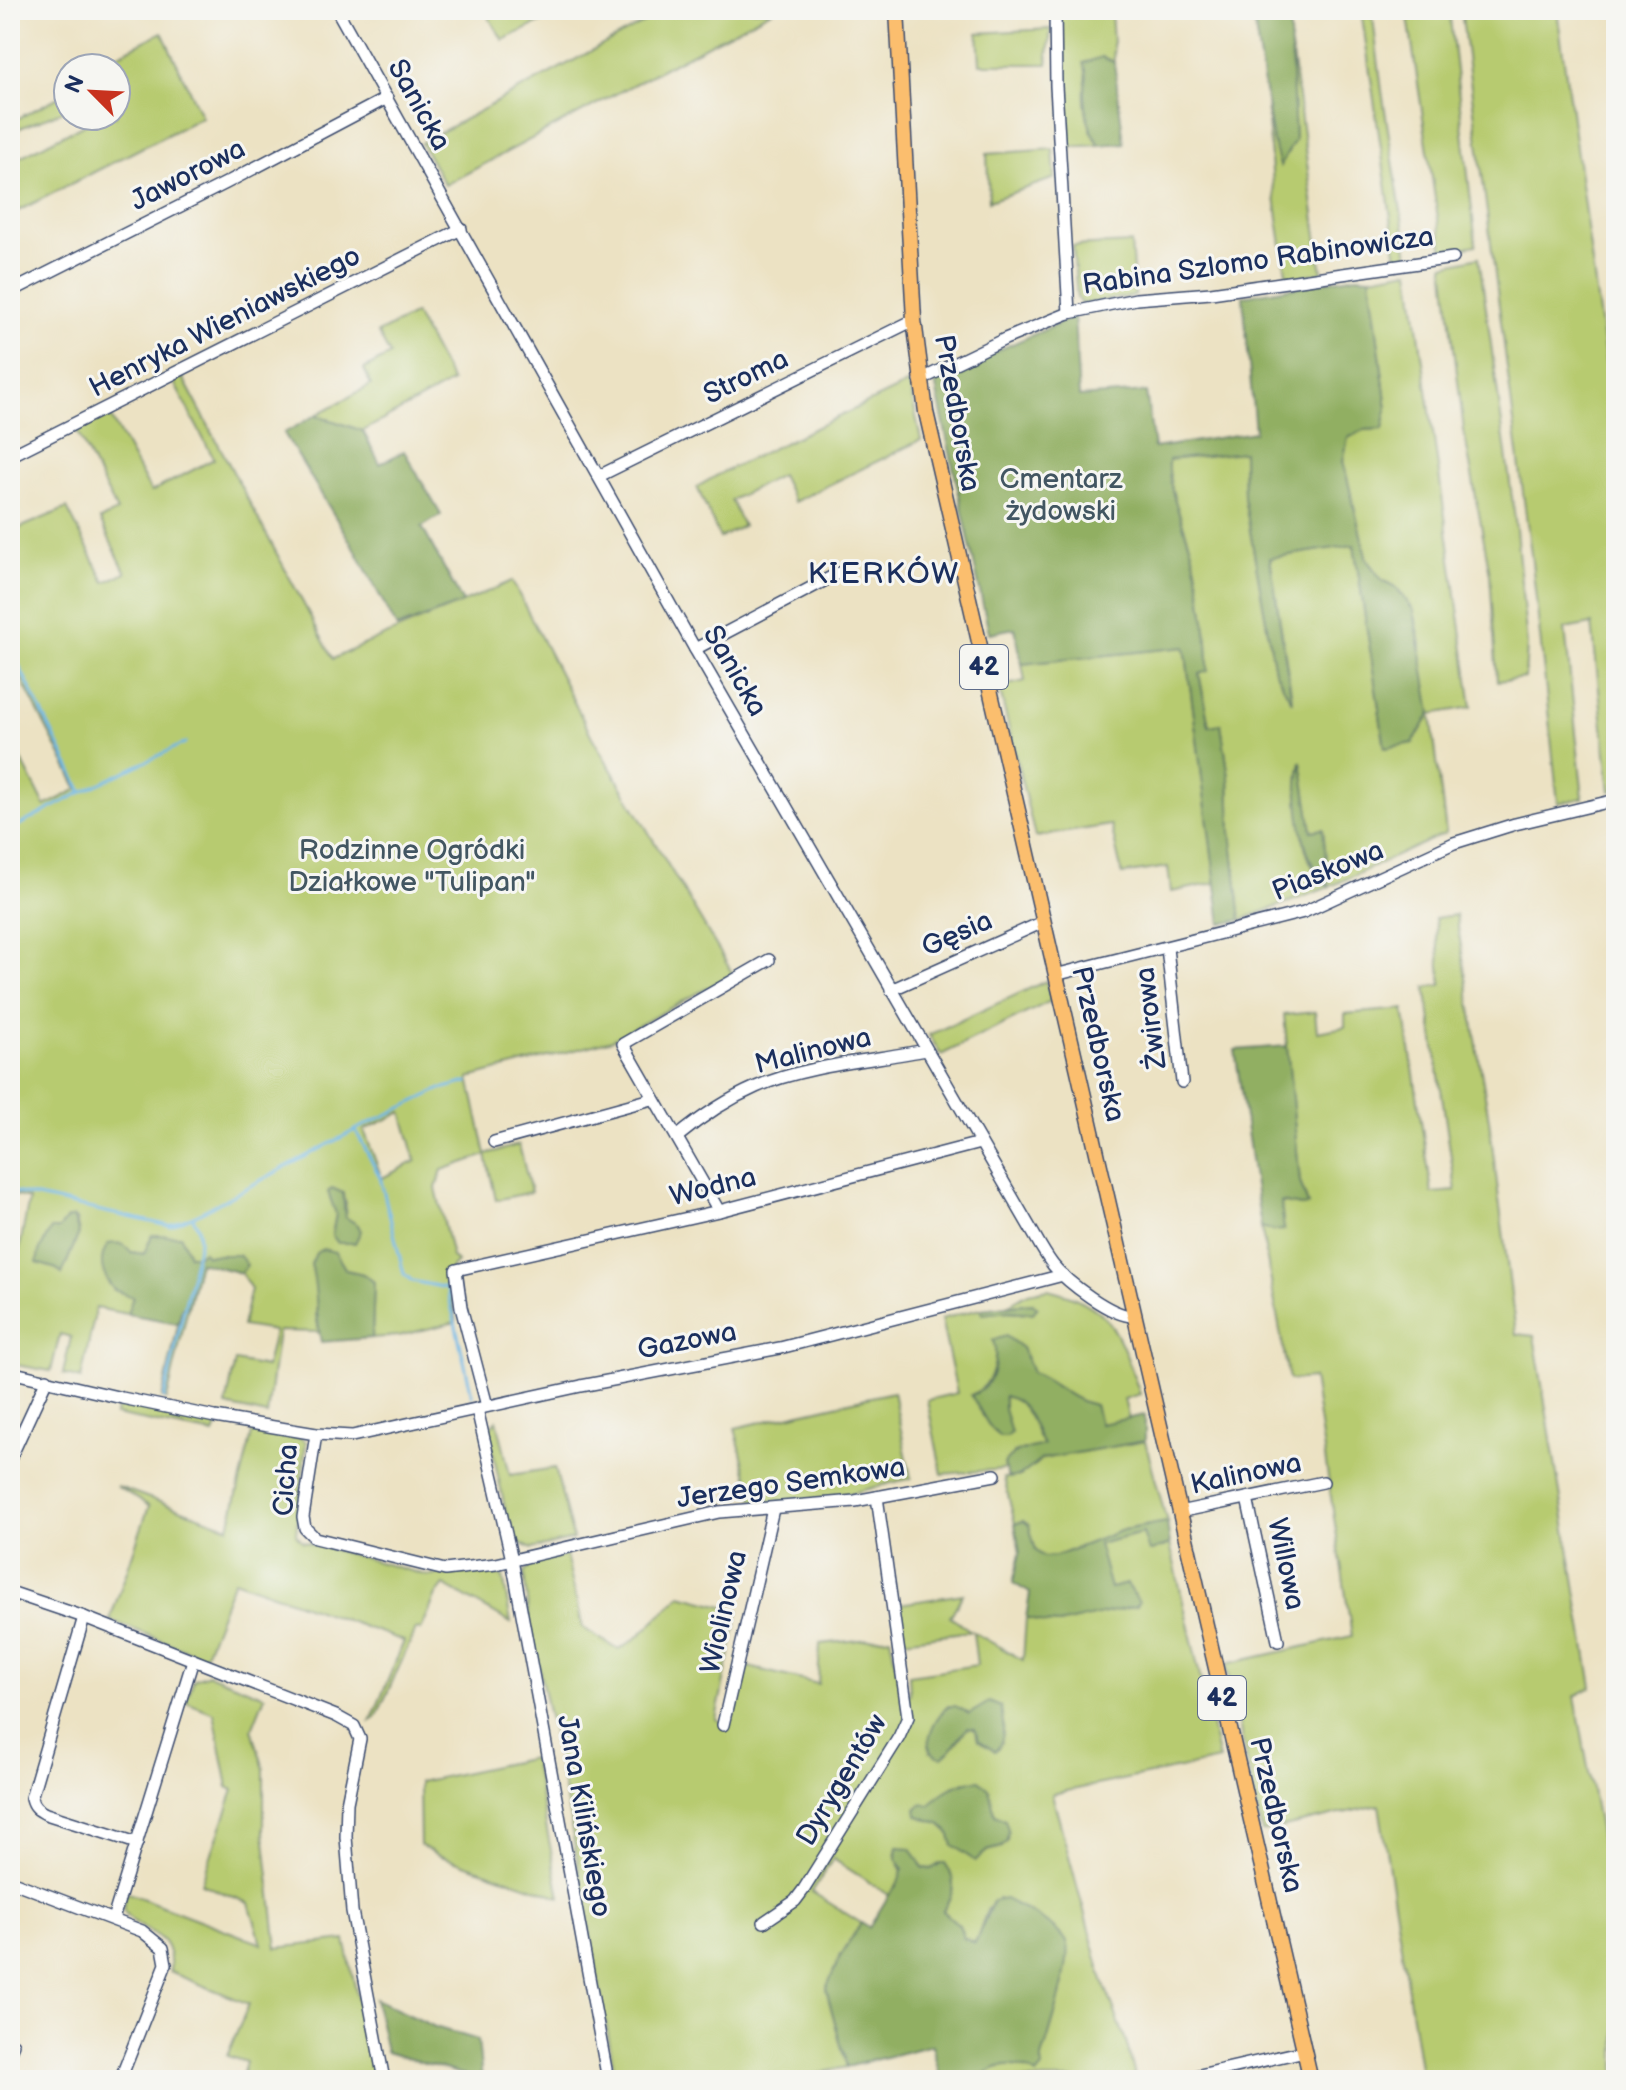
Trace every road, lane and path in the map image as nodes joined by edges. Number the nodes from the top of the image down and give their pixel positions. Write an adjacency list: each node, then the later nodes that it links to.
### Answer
1 (337, 10): 4 (street, Sanicka)
2 (897, 10): 9 (main road, Przedborska / 42)
3 (1055, 10): 8 (street)
4 (387, 98): 5 (street, Sanicka); 7 (street, Jaworowa)
5 (461, 229): 11 (street, Henryka Wieniawskiego); 12 (street, Sanicka)
6 (1453, 258): 8 (street, Rabina Szlomo Rabinowicza)
7 (10, 292)
8 (1069, 313): 10 (street, Rabina Szlomo Rabinowicza)
9 (914, 320): 10 (main road, Przedborska / 42); 12 (street, Stroma)
10 (920, 380): 16 (main road, Przedborska / 42)
11 (10, 456)
12 (599, 476): 14 (street, Sanicka)
13 (839, 573): 14 (street)
14 (695, 649): 20 (street, Sanicka)
15 (1616, 800): 17 (street, Piaskowa)
16 (1043, 922): 19 (main road, Przedborska / 42); 20 (street, Gęsia)
17 (1167, 948): 19 (street, Piaskowa); 22 (street, Żwirowa)
18 (769, 960): 23 (street)
19 (1055, 975): 29 (main road, Przedborska / 42)
20 (891, 990): 21 (street, Sanicka)
21 (926, 1050): 24 (street, Malinowa); 26 (street, Sanicka)
22 (1182, 1082)
23 (652, 1099): 24 (street); 25 (street)
24 (677, 1137): 27 (street)
25 (494, 1142)
26 (980, 1143): 27 (street, Wodna); 28 (street, Sanicka)
27 (719, 1211): 32 (street, Wodna)
28 (1063, 1275): 29 (street, Sanicka); 32 (street, Gazowa)
29 (1134, 1316): 40 (main road, Przedborska / 42)
30 (10, 1372): 31 (street, Cicha)
31 (47, 1379): 33 (street, Cicha); 34 (street)
32 (482, 1408): 33 (street, Gazowa); 41 (street)
33 (316, 1434): 41 (street, Cicha)
34 (10, 1459)
35 (995, 1475): 37 (street, Jerzego Semkowa)
36 (1323, 1482): 38 (street, Kalinowa)
37 (877, 1497): 39 (street, Jerzego Semkowa); 50 (street, Dyrygentów)
38 (1247, 1498): 40 (street, Kalinowa); 44 (street, Willowa)
39 (773, 1509): 41 (street, Jerzego Semkowa); 46 (street, Wiolinowa)
40 (1179, 1512): 51 (main road, Przedborska / 42)
41 (512, 1560): 54 (street, Jana Kilińskiego)
42 (10, 1592): 43 (street)
43 (84, 1617): 45 (street); 47 (street)
44 (1278, 1641)
45 (193, 1660): 47 (street); 53 (street)
46 (723, 1725)
47 (137, 1843): 49 (street)
48 (10, 1881): 49 (street)
49 (113, 1919): 52 (street)
50 (764, 1922)
51 (1305, 2051): 55 (street); 56 (main road, Przedborska / 42)
52 (120, 2080)
53 (384, 2080)
54 (608, 2080)
55 (1178, 2080)
56 (1311, 2080)

